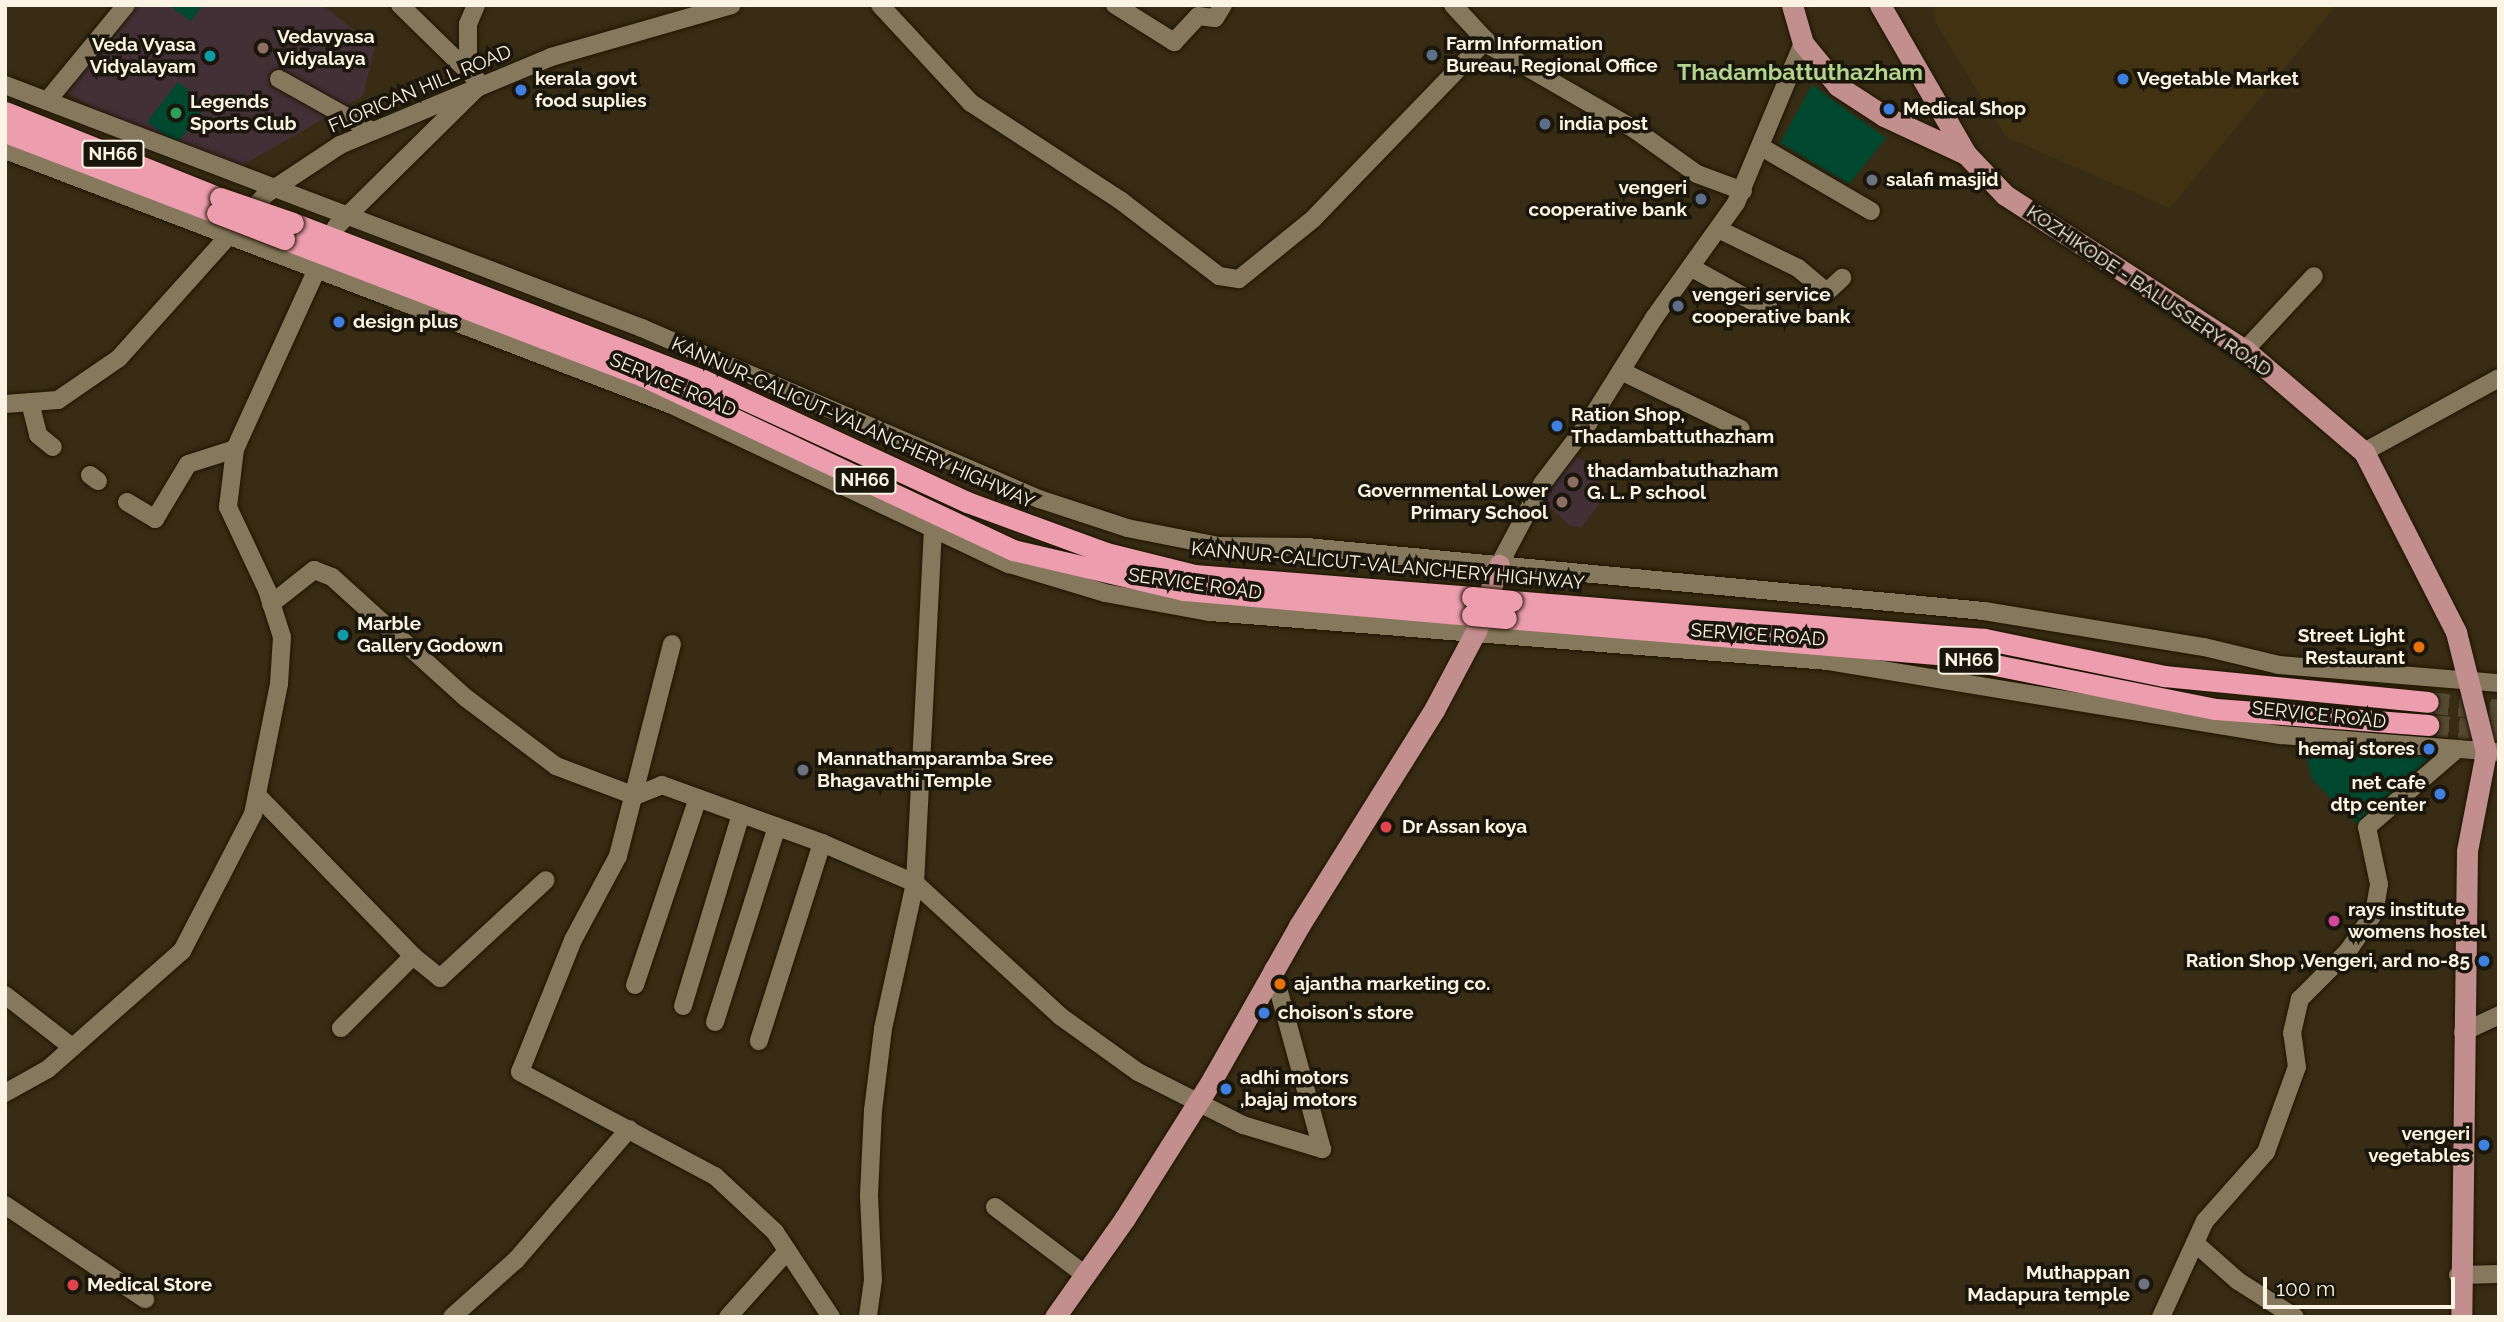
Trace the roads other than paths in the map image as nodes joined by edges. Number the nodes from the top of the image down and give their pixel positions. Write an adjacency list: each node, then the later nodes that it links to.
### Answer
1 (126, 5): 16 (street)
2 (400, 5): 13 (street)
3 (476, 5): 13 (street)
4 (732, 5): 13 (street, FLORICAN HILL ROAD)
5 (880, 5): 11 (street)
6 (1115, 5): 7 (street)
7 (1223, 5)
8 (1453, 5): 11 (street)
9 (1792, 5): 12 (main road)
10 (1880, 5): 22 (main road)
11 (1486, 40): 24 (street)
12 (1803, 43): 20 (street); 22 (main road)
13 (475, 78): 18 (street, FLORICAN HILL ROAD); 27 (street)
14 (279, 79): 18 (street)
15 (5, 85): 16 (street)
16 (47, 101): 23 (street)
17 (5, 112): 25 (highway, KANNUR-CALICUT-VALANCHERY HIGHWAY / NH66)
18 (372, 131): 23 (street, FLORICAN HILL ROAD)
19 (5, 132): 25 (highway, NH66)
20 (1763, 148): 24 (street); 26 (street)
21 (5, 150): 29 (street, SERVICE ROAD)
22 (1966, 154): 35 (main road, KOZHIKODE - BALUSSERY ROAD)
23 (273, 189): 27 (street); 29 (street, FLORICAN HILL ROAD)
24 (1743, 191): 28 (street)
25 (218, 206): 30 (highway, KANNUR-CALICUT-VALANCHERY HIGHWAY / NH66, bridge)
26 (1871, 211)
27 (348, 215): 30 (street); 46 (street)
28 (1720, 230): 31 (street); 33 (street)
29 (230, 236): 30 (street, SERVICE ROAD); 38 (street, FLORICAN HILL ROAD)
30 (323, 253): 42 (street); 45 (street, SERVICE ROAD); 49 (highway, KANNUR-CALICUT-VALANCHERY HIGHWAY / NH66)
31 (1692, 268): 34 (street); 36 (street)
32 (2314, 276): 35 (street)
33 (1842, 278)
34 (1768, 305)
35 (2245, 349): 43 (main road, KOZHIKODE - BALUSSERY ROAD)
36 (1620, 371): 40 (street); 46 (street)
37 (2499, 377): 43 (street)
38 (30, 402): 39 (street, FLORICAN HILL ROAD); 41 (street)
39 (5, 404)
40 (1741, 429)
41 (53, 447)
42 (235, 449): 44 (street); 47 (street)
43 (2364, 452): 51 (main road, KOZHIKODE - BALUSSERY ROAD)
44 (127, 502)
45 (933, 528): 49 (street, SERVICE ROAD); 64 (street)
46 (1499, 565): 49 (main road); 51 (street)
47 (271, 604): 57 (street); 58 (street)
48 (1509, 609): 49 (highway, KANNUR-CALICUT-VALANCHERY HIGHWAY / NH66, bridge); 53 (highway, KANNUR-CALICUT-VALANCHERY HIGHWAY / NH66); 54 (highway, NH66)
49 (1474, 614): 55 (street, SERVICE ROAD); 66 (main road)
50 (672, 645): 58 (street)
51 (2472, 682): 52 (street); 56 (main road, KOZHIKODE - BALUSSERY ROAD)
52 (2499, 683)
53 (2428, 702)
54 (2428, 725)
55 (2457, 749): 56 (street, SERVICE ROAD); 81 (street)
56 (2492, 752): 73 (main road)
57 (257, 796): 65 (street); 75 (street)
58 (635, 796): 59 (street); 78 (street)
59 (698, 798): 60 (street); 67 (street)
60 (741, 814): 61 (street); 69 (street)
61 (777, 827): 62 (street); 71 (street)
62 (822, 843): 64 (street); 74 (street)
63 (546, 880): 65 (street)
64 (915, 883): 77 (street); 90 (street)
65 (413, 956): 72 (street)
66 (1273, 970): 77 (main road); 77 (street)
67 (635, 985)
68 (5, 995): 75 (street)
69 (683, 1006)
70 (2499, 1015): 73 (street)
71 (715, 1022)
72 (341, 1028)
73 (2463, 1032): 85 (main road)
74 (759, 1041)
75 (72, 1047): 76 (street)
76 (5, 1093)
77 (1198, 1102): 83 (main road)
78 (629, 1129): 82 (street); 87 (street)
79 (5, 1205): 86 (street)
80 (995, 1207): 83 (street)
81 (2195, 1243): 92 (street); 93 (street)
82 (787, 1251): 88 (street); 89 (street)
83 (1084, 1274): 91 (main road)
84 (2499, 1274): 85 (street)
85 (2458, 1275): 94 (main road)
86 (145, 1299)
87 (452, 1317)
88 (728, 1317)
89 (831, 1317)
90 (868, 1317)
91 (1055, 1317)
92 (2161, 1317)
93 (2295, 1317)
94 (2461, 1317)

